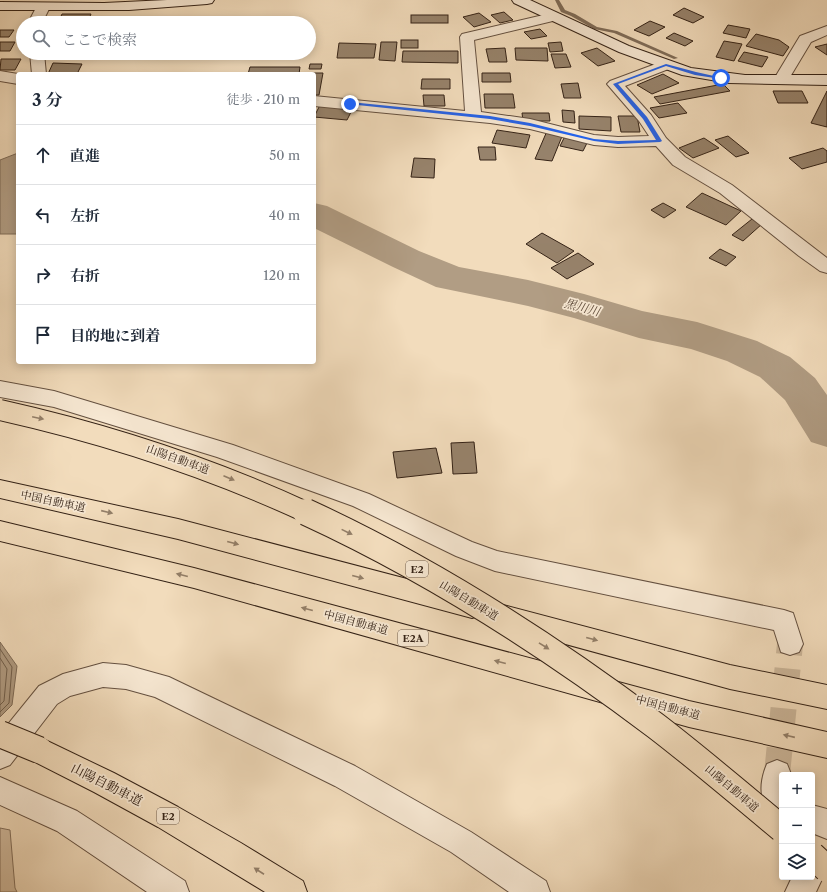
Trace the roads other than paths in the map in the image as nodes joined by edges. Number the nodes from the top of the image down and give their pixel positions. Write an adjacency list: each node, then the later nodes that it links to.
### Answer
1 (207, 0): 4 (street)
2 (519, 0): 6 (street)
3 (0, 6): 4 (street)
4 (43, 7): 5 (street)
5 (38, 16)
6 (552, 17): 9 (street); 16 (street)
7 (827, 30): 13 (street)
8 (38, 60): 10 (street)
9 (666, 65): 13 (street); 17 (street)
10 (39, 72)
11 (0, 76): 12 (street)
12 (16, 79)
13 (782, 79): 14 (street)
14 (827, 80)
15 (316, 101): 16 (street)
16 (473, 116): 17 (street)
17 (660, 141): 18 (street)
18 (827, 267)
19 (0, 389): 23 (street)
20 (0, 410): 33 (highway, 山陽自動車道 / E2, one-way to 33, bridge)
21 (0, 489): 24 (highway, 中国自動車道, one-way to 24)
22 (0, 531): 26 (highway, 中国自動車道 / E2A, one-way to 22)
23 (790, 644)
24 (827, 697)
25 (0, 734): 40 (highway, 山陽自動車道 / E2, one-way to 25, bridge)
26 (827, 745)
27 (0, 756): 41 (street)
28 (777, 774): 30 (street)
29 (0, 791): 39 (street)
30 (779, 800)
31 (815, 820): 32 (street)
32 (827, 824)
33 (779, 826)
34 (815, 858): 36 (highway, bridge)
35 (827, 862): 37 (street)
36 (827, 869)
37 (815, 870)
38 (806, 880): 42 (street)
39 (174, 892)
40 (292, 892)
41 (535, 892)
42 (800, 892)

